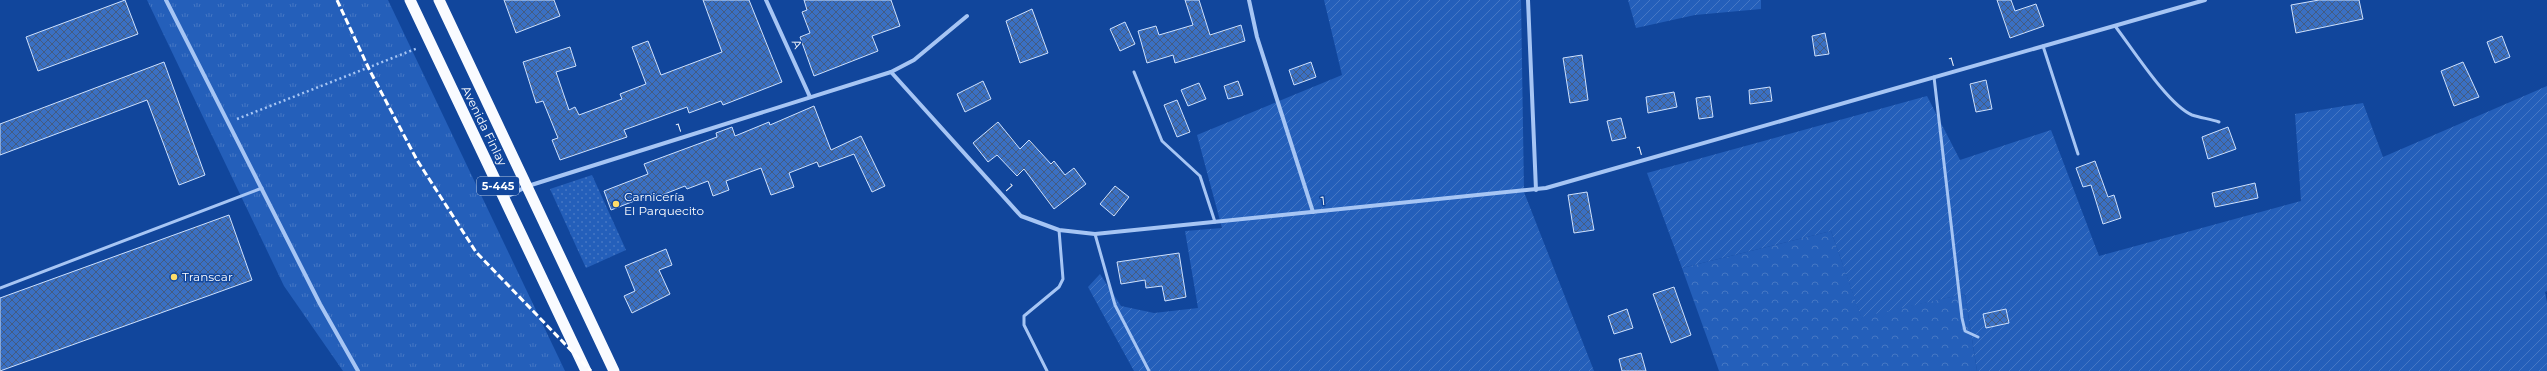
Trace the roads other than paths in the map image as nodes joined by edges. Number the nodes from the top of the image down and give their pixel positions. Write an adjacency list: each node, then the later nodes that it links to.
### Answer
1 (166, 0): 18 (street)
2 (410, 0): 20 (highway, Avenida Finlay / 5-445)
3 (438, 0): 17 (highway, Avenida Finlay / 5-445)
4 (766, 0): 14 (street, A)
5 (1249, 0): 21 (street)
6 (1528, 0): 19 (street)
7 (2205, 0): 9 (street, 1)
8 (967, 16): 11 (street)
9 (2114, 26): 10 (street, 1); 15 (lane)
10 (2043, 46): 13 (street, 1); 16 (lane)
11 (891, 72): 14 (street, 1); 23 (street, 1)
12 (1134, 72): 22 (lane)
13 (1934, 77): 19 (street, 1); 26 (lane)
14 (810, 97): 17 (street, 1)
15 (2220, 122)
16 (2078, 154)
17 (528, 186): 20 (street, 1); 29 (highway, Avenida Finlay / 5-445)
18 (262, 188): 25 (lane); 27 (street)
19 (1536, 190): 21 (street, 1)
20 (504, 198): 28 (highway, Avenida Finlay / 5-445)
21 (1313, 212): 22 (street, 1)
22 (1215, 222): 24 (street, 1)
23 (1059, 230): 24 (street, 1); 30 (lane)
24 (1095, 234): 31 (lane)
25 (0, 288)
26 (1978, 337)
27 (358, 371)
28 (586, 371)
29 (614, 371)
30 (1047, 371)
31 (1149, 371)

